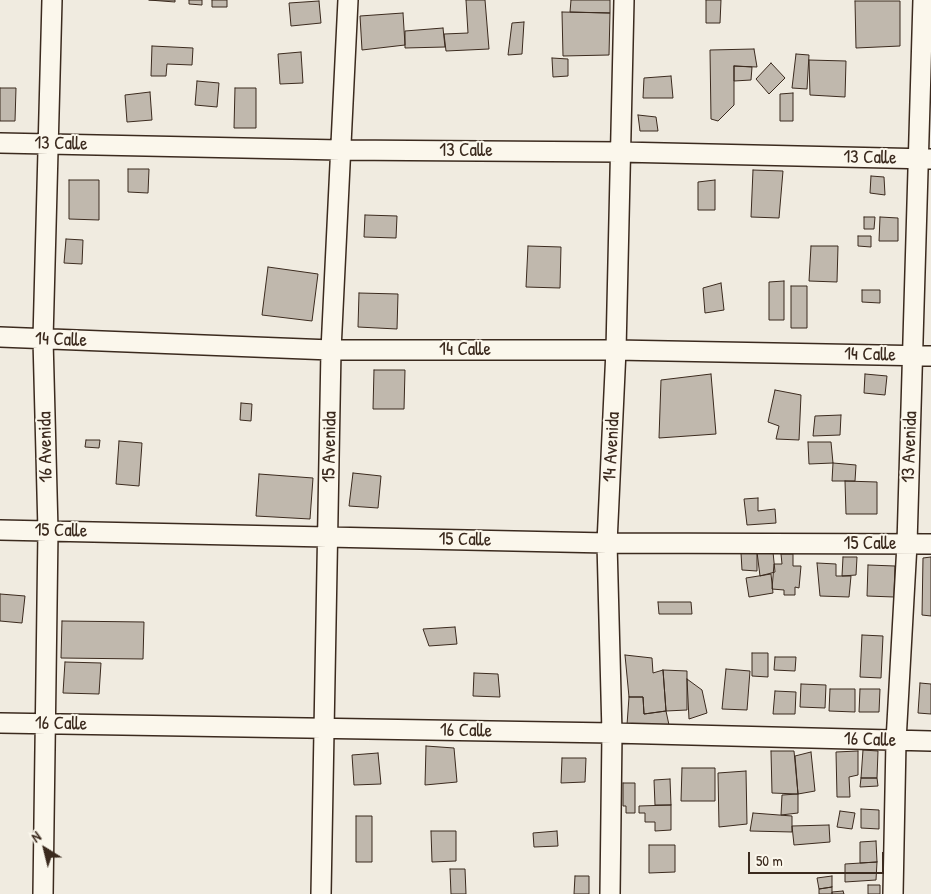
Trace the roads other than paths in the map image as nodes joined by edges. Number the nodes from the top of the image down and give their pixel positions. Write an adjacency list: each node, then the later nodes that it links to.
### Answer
1 (52, 0): 6 (street, 16 Avenida)
2 (348, 0): 7 (street, 15 Avenida)
3 (624, 0): 8 (street, 14 Avenida)
4 (923, 0): 9 (street, 13 Avenida)
5 (0, 143): 6 (street, 13 Calle)
6 (48, 144): 7 (street, 13 Calle); 11 (street, 16 Avenida)
7 (340, 150): 8 (street, 13 Calle); 12 (street, 15 Avenida)
8 (620, 152): 9 (street, 13 Calle); 13 (street, 14 Avenida)
9 (925, 159): 14 (street, 13 Avenida)
10 (0, 337): 11 (street, 14 Calle)
11 (43, 339): 12 (street, 14 Calle); 17 (street, 16 Avenida)
12 (331, 350): 13 (street, 14 Calle); 18 (street, 15 Avenida)
13 (616, 350): 14 (street, 14 Calle); 19 (street, 14 Avenida)
14 (912, 356): 15 (street, 14 Calle); 20 (street, 13 Avenida)
15 (931, 356)
16 (0, 530): 17 (street, 15 Calle)
17 (48, 531): 18 (street, 15 Calle); 23 (street, 16 Avenida)
18 (329, 537): 19 (street, 15 Calle); 24 (street, 15 Avenida)
19 (607, 543): 20 (street, 15 Calle); 25 (street, 14 Avenida)
20 (907, 544): 21 (street, 15 Calle); 26 (street, 13 Avenida)
21 (931, 544)
22 (0, 723): 23 (street, 16 Calle)
23 (45, 724): 24 (street, 16 Calle); 28 (street, 16 Avenida)
24 (323, 729): 25 (street, 16 Calle); 29 (street, 15 Avenida)
25 (612, 733): 26 (street, 16 Calle); 30 (street, 14 Avenida)
26 (896, 741): 27 (street, 16 Calle); 31 (street, 13 Avenida)
27 (931, 741)
28 (43, 894)
29 (321, 894)
30 (610, 894)
31 (893, 894)

